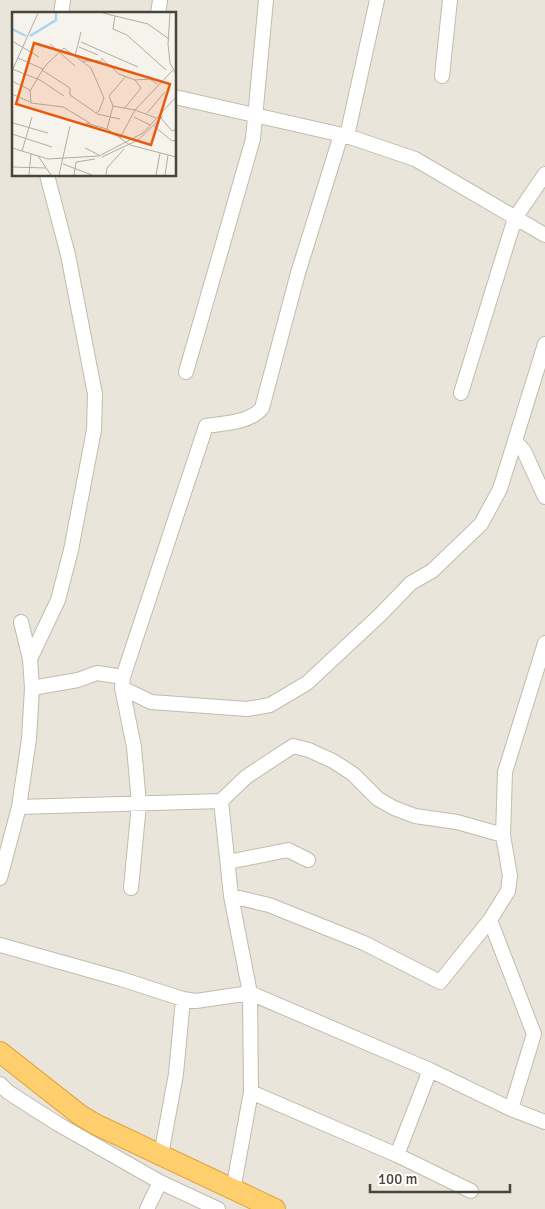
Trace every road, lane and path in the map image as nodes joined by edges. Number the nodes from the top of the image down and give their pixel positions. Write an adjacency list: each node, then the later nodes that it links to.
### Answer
1 (266, 0): 6 (street)
2 (377, 0): 7 (street)
3 (450, 0): 4 (street)
4 (442, 76)
5 (176, 97): 6 (street)
6 (255, 114): 7 (street); 14 (street)
7 (344, 135): 10 (street); 21 (street)
8 (545, 174): 10 (street)
9 (47, 176): 20 (street)
10 (515, 218): 11 (street); 15 (street)
11 (545, 235)
12 (545, 344): 13 (street)
13 (542, 366): 16 (street)
14 (186, 372)
15 (461, 393)
16 (515, 441): 17 (street); 21 (street)
17 (545, 497)
18 (20, 622): 20 (street)
19 (545, 643): 26 (street)
20 (30, 659): 22 (street)
21 (123, 682): 22 (street); 24 (street)
22 (32, 688): 25 (street)
23 (221, 801): 24 (street); 26 (street); 28 (street)
24 (139, 804): 25 (street); 30 (street)
25 (19, 807): 29 (street)
26 (503, 834): 32 (street)
27 (308, 860): 28 (street)
28 (228, 862): 31 (street)
29 (0, 878)
30 (131, 888)
31 (231, 896): 32 (street); 34 (street)
32 (490, 920): 40 (street)
33 (0, 945): 35 (street)
34 (250, 993): 35 (street); 37 (street); 39 (street)
35 (183, 999): 42 (street)
36 (0, 1052): 42 (highway)
37 (430, 1070): 40 (street); 43 (street)
38 (0, 1084): 44 (street)
39 (251, 1092): 43 (street); 45 (street)
40 (511, 1109): 41 (street)
41 (545, 1122)
42 (161, 1154): 45 (highway)
43 (397, 1155): 46 (street)
44 (160, 1182): 48 (street); 49 (street)
45 (233, 1190): 47 (highway)
46 (471, 1191)
47 (268, 1208)
48 (147, 1209)
49 (218, 1209)

